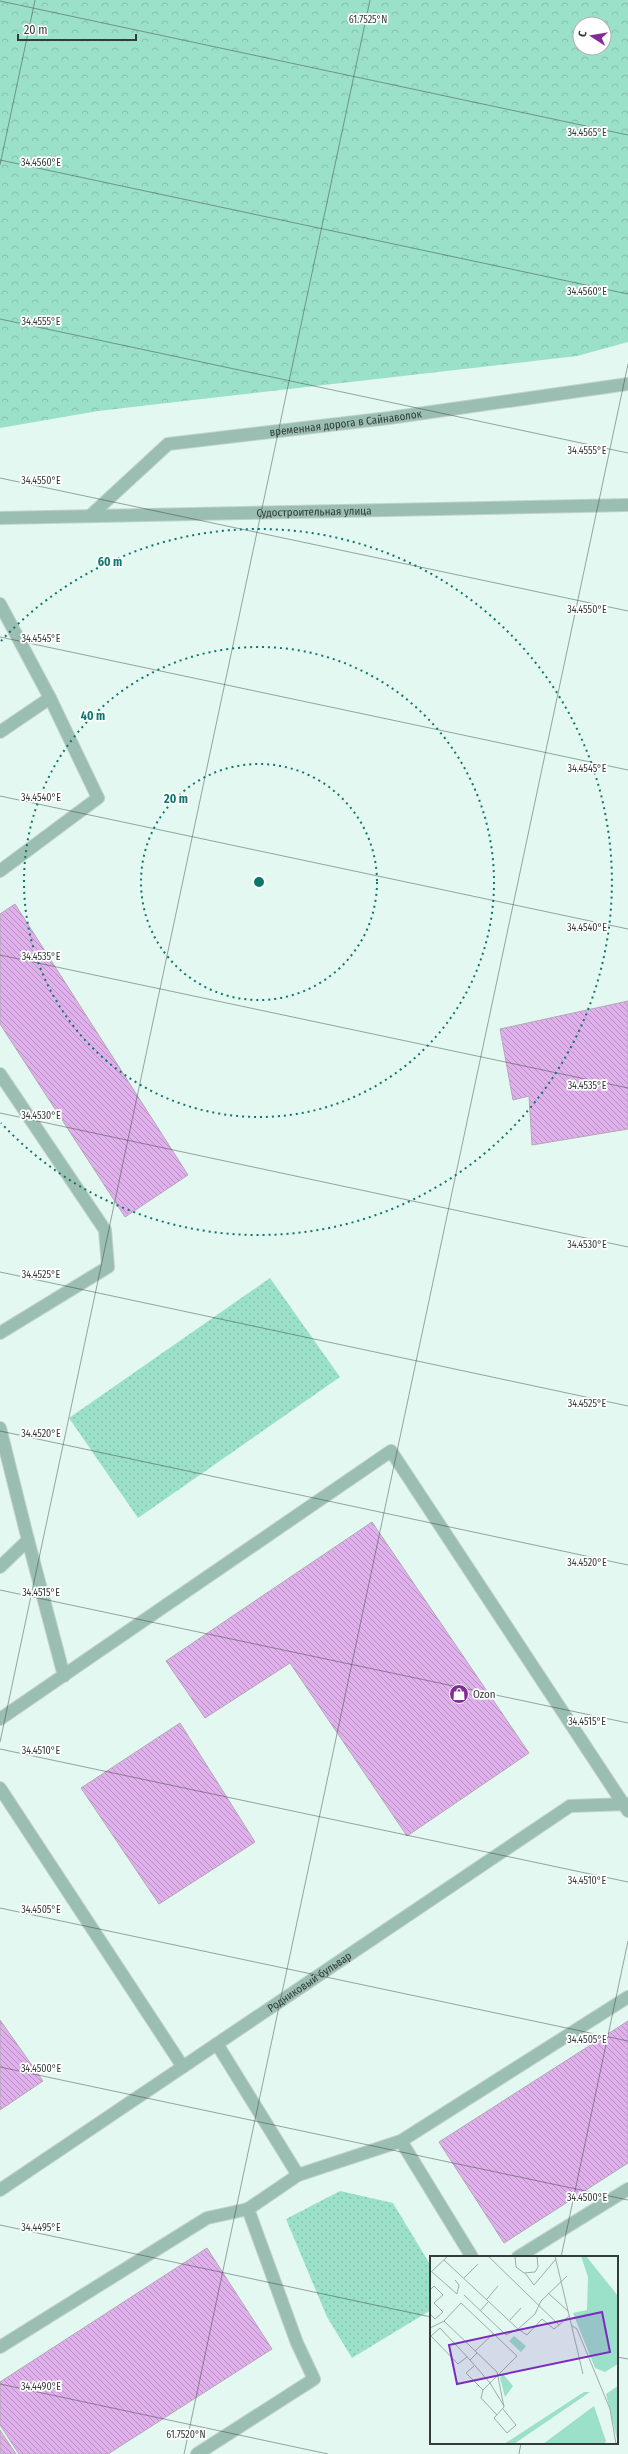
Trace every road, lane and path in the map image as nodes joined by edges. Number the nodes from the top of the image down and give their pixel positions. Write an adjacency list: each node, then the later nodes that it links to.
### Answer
1 (628, 384): 3 (street, временная дорога в Сайнаволок)
2 (628, 506): 3 (street, Судостроительная улица)
3 (90, 516): 4 (street, Судостроительная улица)
4 (0, 518)
5 (0, 604): 6 (street)
6 (50, 698): 7 (street); 8 (street)
7 (0, 732)
8 (0, 871)
9 (0, 1074): 10 (street)
10 (0, 1333)
11 (0, 1428): 12 (street)
12 (28, 1540): 13 (street); 14 (street)
13 (0, 1567)
14 (64, 1676): 15 (street); 17 (street)
15 (0, 1719)
16 (0, 1788): 20 (street)
17 (626, 1806): 19 (street, Родниковый бульвар)
18 (628, 1997): 21 (street)
19 (217, 2044): 20 (street, Родниковый бульвар); 22 (street)
20 (183, 2067): 24 (street, Родниковый бульвар)
21 (401, 2141): 22 (street); 26 (street)
22 (298, 2175): 25 (street)
23 (628, 2189): 27 (street)
24 (0, 2190)
25 (248, 2209): 28 (street); 29 (street)
26 (471, 2256)
27 (520, 2256)
28 (0, 2347)
29 (197, 2454)

